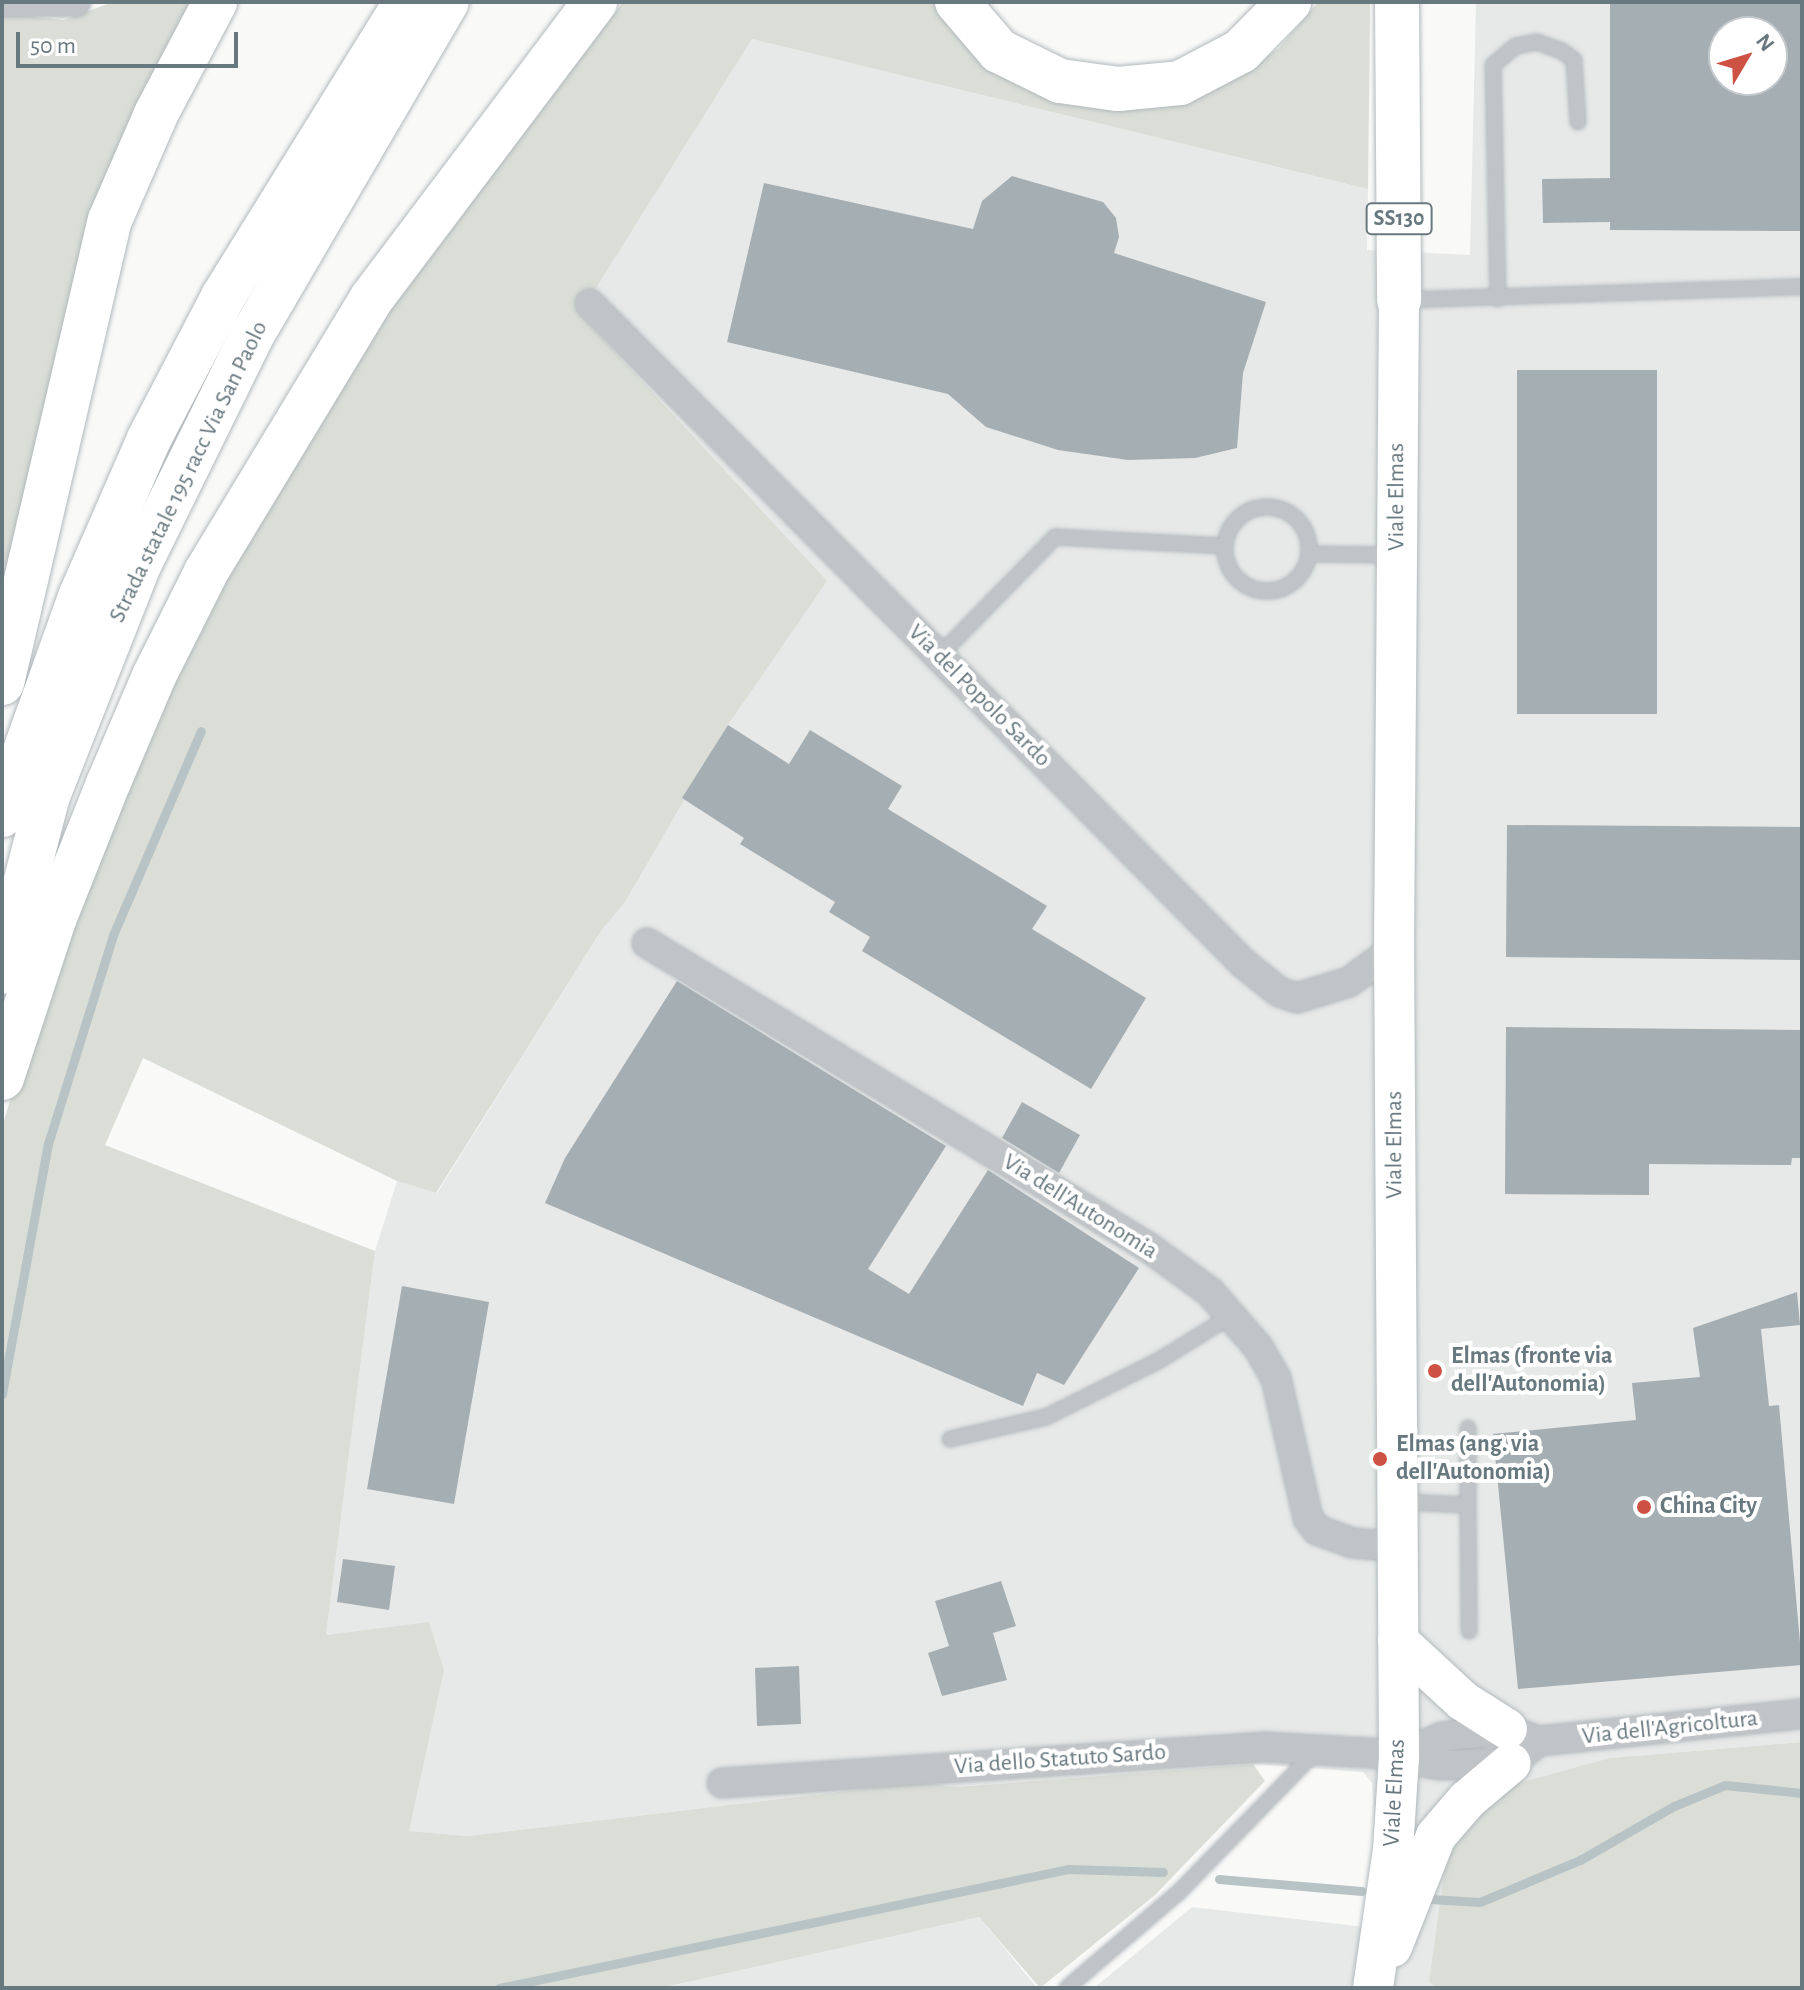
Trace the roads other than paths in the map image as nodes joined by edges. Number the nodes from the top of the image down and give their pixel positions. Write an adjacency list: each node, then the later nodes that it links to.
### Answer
1 (4, 2): 2 (street)
2 (76, 2)
3 (215, 2): 21 (highway)
4 (406, 2): 22 (highway, Strada statale 195 racc Via San Paolo)
5 (447, 2): 25 (highway, Strada statale 195 racc Via San Paolo)
6 (595, 2): 26 (highway)
7 (957, 2): 8 (highway)
8 (1289, 2)
9 (1397, 2): 12 (highway, SS130)
10 (1424, 2): 12 (highway)
11 (1578, 122): 14 (lane)
12 (1399, 137): 15 (highway, SS130)
13 (1802, 287): 14 (lane)
14 (1498, 299): 15 (lane)
15 (1399, 300): 19 (main road, Viale Elmas)
16 (590, 304): 20 (street, Via del Popolo Sardo)
17 (1225, 546): 18 (lane); 18 (lane); 20 (lane)
18 (1309, 554): 19 (lane)
19 (1397, 555): 24 (main road, Viale Elmas)
20 (939, 656): 24 (street, Via del Popolo Sardo)
21 (2, 683)
22 (2, 815)
23 (647, 943): 27 (street, Via dell'Autonomia)
24 (1394, 949): 30 (main road, Viale Elmas)
25 (2, 972)
26 (2, 1078)
27 (1231, 1316): 29 (lane); 32 (street, Via dell'Autonomia)
28 (1468, 1428): 31 (lane)
29 (950, 1439)
30 (1397, 1502): 31 (lane); 32 (main road, Viale Elmas)
31 (1468, 1505): 33 (lane)
32 (1398, 1547): 34 (main road, Viale Elmas)
33 (1469, 1631)
34 (1398, 1641): 36 (main road); 38 (main road, Viale Elmas)
35 (1802, 1714): 36 (street, Via dell'Agricoltura)
36 (1519, 1744): 38 (street, Via dell'Agricoltura); 41 (main road)
37 (1319, 1748): 38 (street, Via dello Statuto Sardo); 39 (street, Via dello Statuto Sardo); 40 (lane)
38 (1399, 1756): 41 (main road, Viale Elmas)
39 (722, 1783)
40 (1067, 1988)
41 (1373, 1988)

